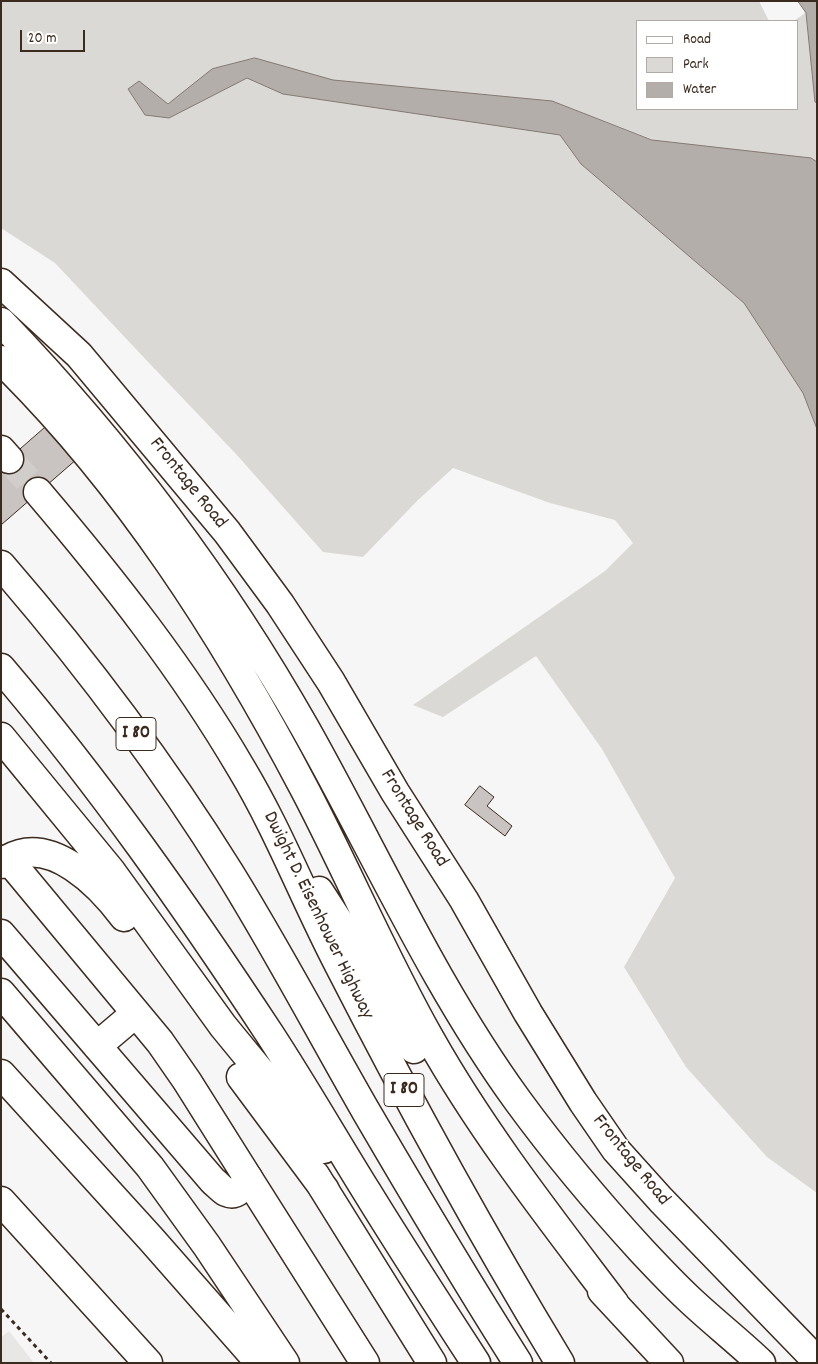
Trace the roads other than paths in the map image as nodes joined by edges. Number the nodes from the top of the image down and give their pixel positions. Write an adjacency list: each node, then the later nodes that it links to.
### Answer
1 (1, 283): 22 (main road, Frontage Road)
2 (1, 322): 20 (main road)
3 (1, 360): 21 (main road)
4 (38, 492): 8 (main road, Dwight D. Eisenhower Highway / I 80)
5 (1, 565): 29 (main road, I 80)
6 (1, 668): 19 (main road)
7 (1, 737): 12 (main road)
8 (264, 809): 21 (main road); 30 (main road, Dwight D. Eisenhower Highway / I 80)
9 (5, 861): 13 (main road); 17 (main road)
10 (1, 934): 14 (main road)
11 (1, 993): 25 (main road)
12 (209, 1006): 17 (main road); 19 (main road)
13 (136, 1013): 14 (main road); 16 (main road)
14 (97, 1046): 16 (main road)
15 (1, 1074): 24 (main road)
16 (248, 1178): 26 (main road)
17 (325, 1190): 27 (main road)
18 (1, 1200): 23 (main road)
19 (399, 1242): 28 (main road)
20 (686, 1297): 32 (main road); 33 (main road)
21 (615, 1304): 31 (main road)
22 (817, 1361)
23 (148, 1363)
24 (260, 1363)
25 (285, 1363)
26 (365, 1363)
27 (432, 1363)
28 (476, 1363)
29 (518, 1363)
30 (560, 1363)
31 (669, 1363)
32 (740, 1363)
33 (761, 1363)

